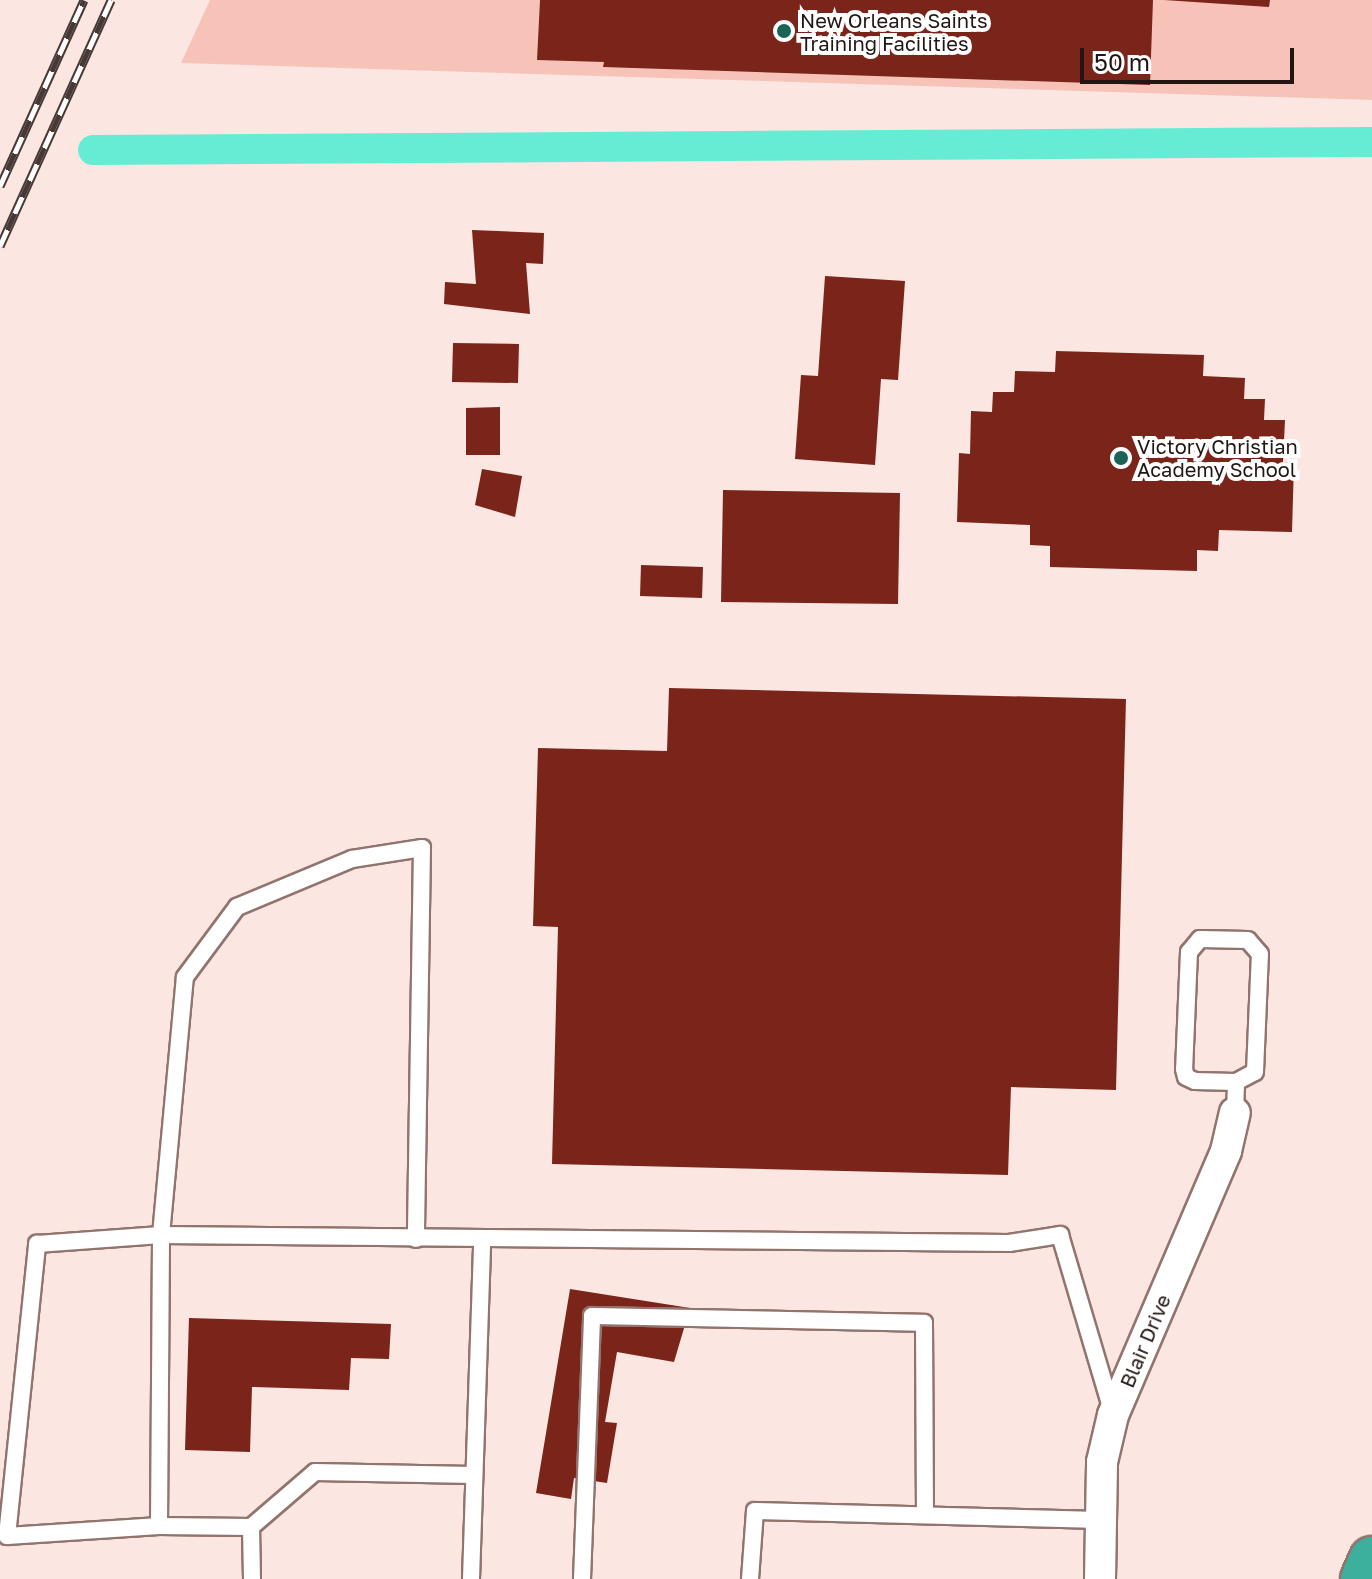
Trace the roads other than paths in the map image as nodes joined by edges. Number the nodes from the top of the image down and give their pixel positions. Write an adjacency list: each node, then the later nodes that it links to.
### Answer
1 (1236, 1082): 1 (lane); 2 (lane)
2 (1235, 1113): 6 (street, Blair Drive)
3 (161, 1235): 4 (lane); 4 (lane); 10 (lane); 10 (lane)
4 (416, 1239): 5 (lane)
5 (482, 1239): 6 (lane); 7 (lane)
6 (1113, 1415): 9 (street, Blair Drive)
7 (473, 1475): 11 (lane); 14 (lane)
8 (925, 1515): 9 (lane); 15 (lane); 16 (lane)
9 (1101, 1520): 17 (street, Blair Drive)
10 (159, 1526): 11 (lane)
11 (251, 1527): 13 (lane)
12 (1372, 1559): 18 (highway)
13 (252, 1579)
14 (471, 1579)
15 (582, 1579)
16 (750, 1579)
17 (1100, 1579)
18 (1363, 1579)

